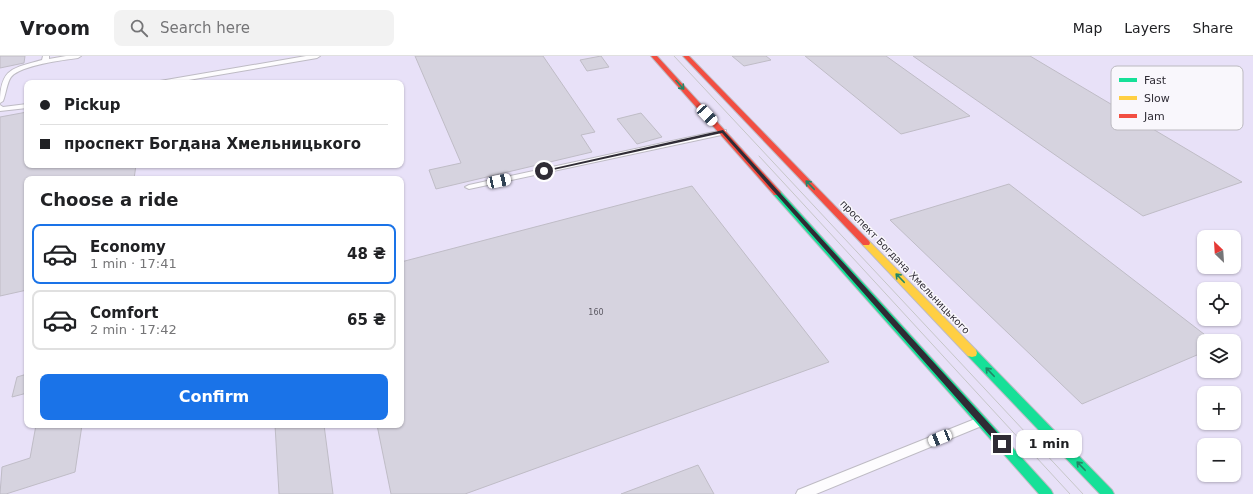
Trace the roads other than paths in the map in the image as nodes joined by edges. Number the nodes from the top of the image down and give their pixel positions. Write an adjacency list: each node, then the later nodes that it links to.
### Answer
1 (78, 56): 5 (lane)
2 (317, 56): 6 (lane)
3 (654, 56): 10 (main road, one-way to 10)
4 (686, 56): 17 (main road, проспект Богдана Хмельницького, one-way to 4)
5 (45, 59): 7 (lane)
6 (177, 80)
7 (0, 101)
8 (24, 106): 9 (lane)
9 (0, 107)
10 (723, 132): 11 (lane); 12 (main road)
11 (469, 187)
12 (982, 421): 13 (main road); 14 (lane)
13 (1012, 455): 15 (lane); 16 (main road)
14 (802, 494)
15 (1035, 494)
16 (1047, 494)
17 (1108, 494)

